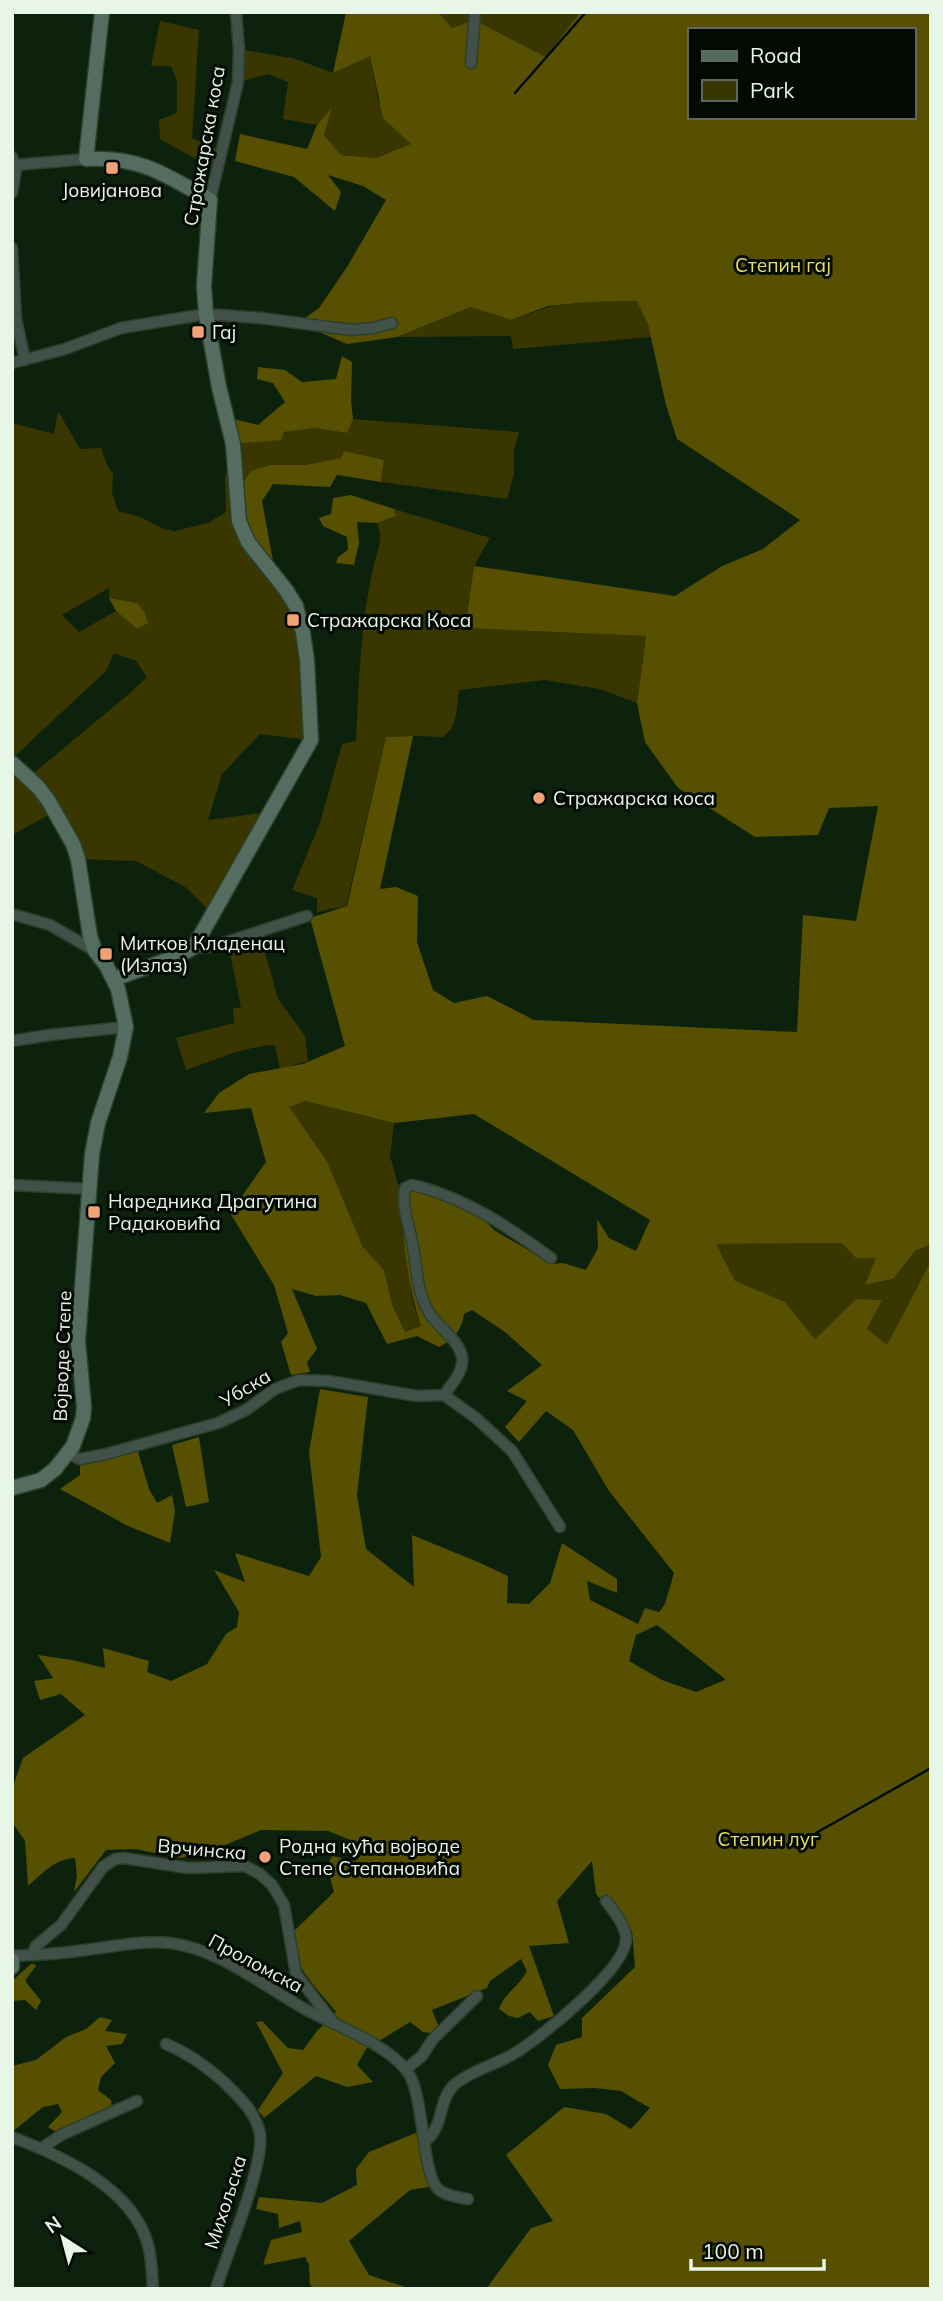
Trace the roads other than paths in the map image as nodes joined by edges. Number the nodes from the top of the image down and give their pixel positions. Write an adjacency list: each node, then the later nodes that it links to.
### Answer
1 (102, 12): 5 (street)
2 (236, 12): 8 (street, Стражарска коса)
3 (475, 12): 4 (street)
4 (471, 63)
5 (86, 159): 6 (street); 8 (street)
6 (14, 161): 7 (street)
7 (12, 193)
8 (210, 200): 10 (street, Стражарска коса)
9 (12, 248): 12 (street)
10 (206, 314): 11 (street); 12 (street); 17 (street, Стражарска коса)
11 (392, 323)
12 (25, 360): 13 (street)
13 (12, 363)
14 (12, 763): 18 (street, Војводе Степе)
15 (12, 915): 18 (street)
16 (307, 916): 17 (street)
17 (194, 947): 19 (street)
18 (98, 954): 19 (street, Војводе Степе)
19 (114, 979): 20 (street, Војводе Степе)
20 (126, 1027): 21 (street); 23 (street, Војводе Степе)
21 (12, 1041)
22 (12, 1185): 23 (street)
23 (90, 1189): 26 (street, Војводе Степе)
24 (551, 1258): 25 (street)
25 (444, 1395): 26 (street, Убска); 28 (street)
26 (68, 1454): 27 (street, Војводе Степе)
27 (12, 1488)
28 (560, 1527)
29 (606, 1901): 39 (street)
30 (32, 1955): 31 (street); 34 (street, Проломска); 34 (street, Врчинска)
31 (12, 1958): 32 (street)
32 (12, 1967)
33 (477, 1996): 36 (street)
34 (335, 2024): 36 (street, Проломска)
35 (166, 2044): 43 (street, Михољска)
36 (406, 2069): 39 (street)
37 (137, 2101): 40 (street)
38 (12, 2137): 40 (street)
39 (425, 2141): 41 (street)
40 (42, 2148): 42 (street)
41 (468, 2199)
42 (153, 2289)
43 (216, 2289)

